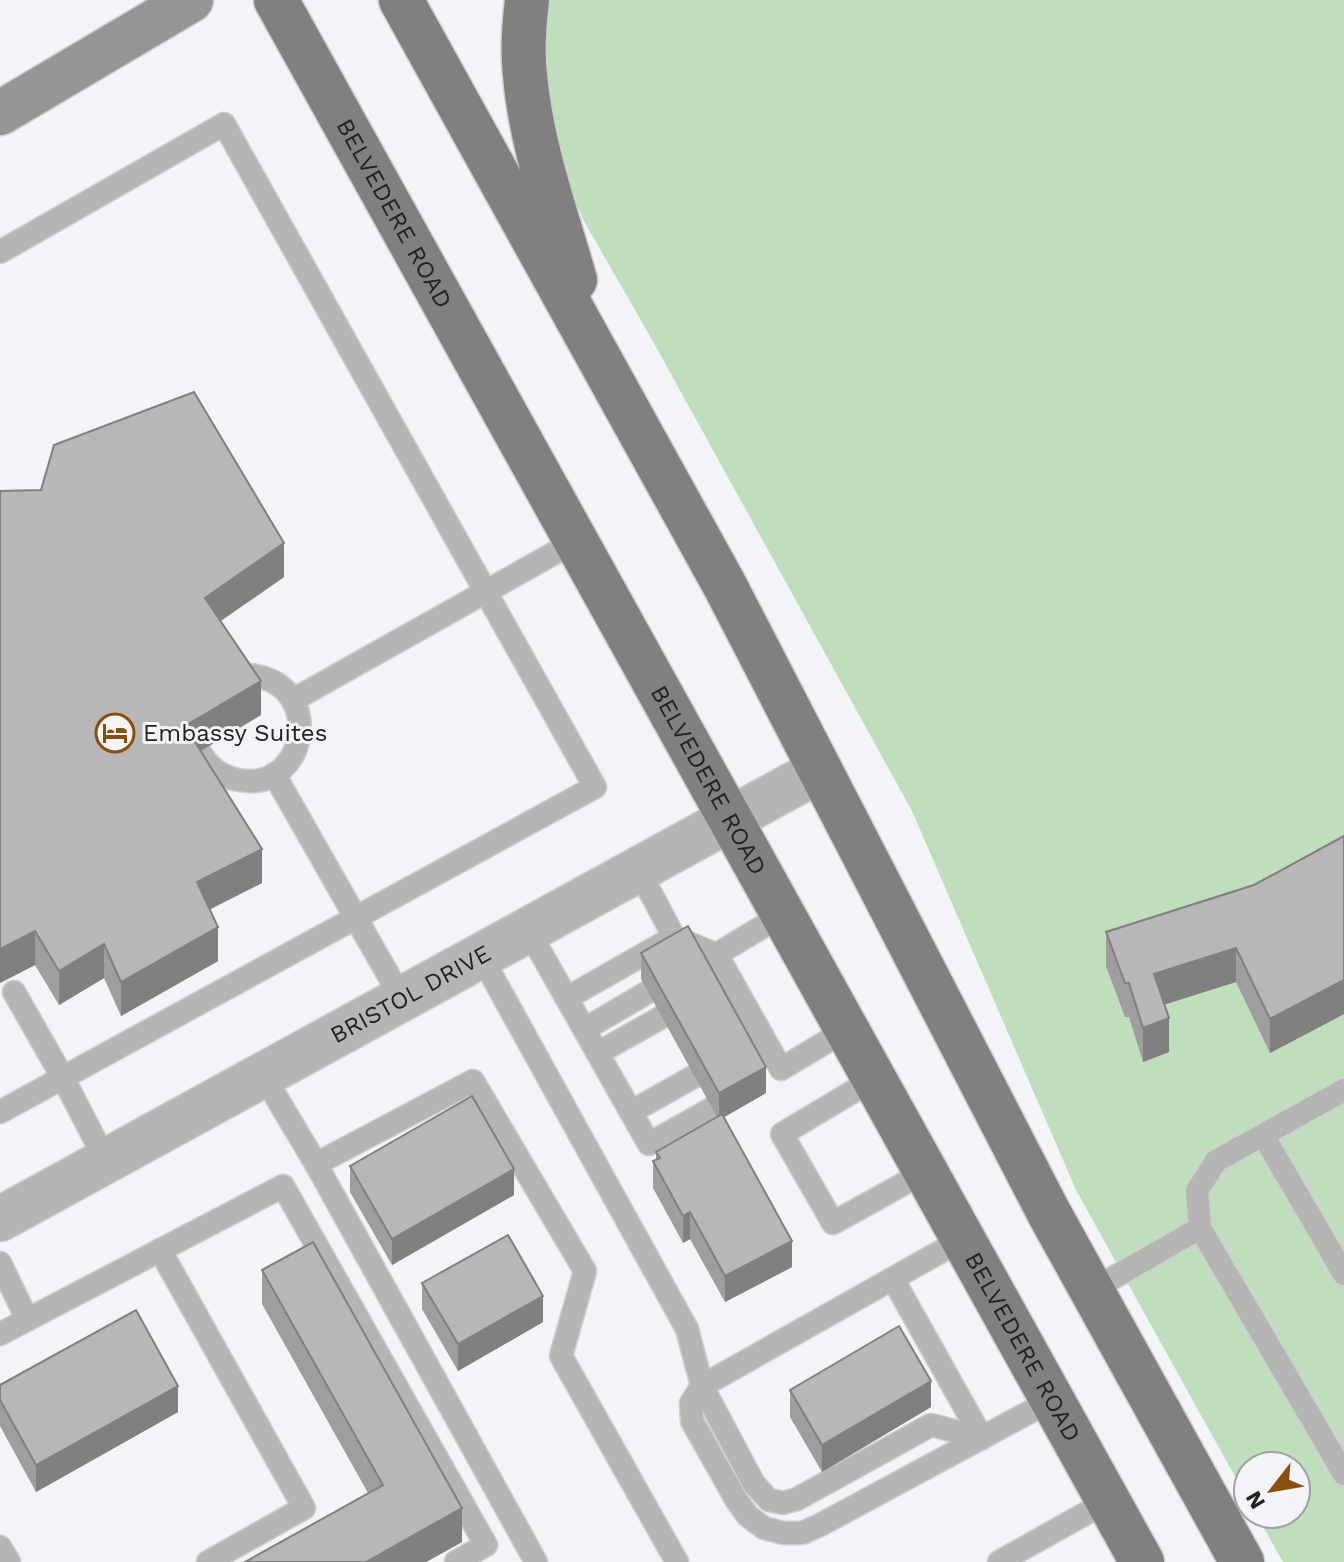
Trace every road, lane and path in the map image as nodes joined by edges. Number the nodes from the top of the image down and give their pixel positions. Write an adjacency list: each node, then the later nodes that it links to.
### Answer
1 (191, 0): 5 (main road)
2 (276, 0): 8 (main road, BELVEDERE ROAD)
3 (401, 0): 7 (main road)
4 (527, 0): 7 (main road)
5 (0, 113)
6 (0, 252): 9 (lane)
7 (595, 352): 13 (main road)
8 (576, 541): 9 (lane); 15 (main road, BELVEDERE ROAD)
9 (486, 592): 11 (lane); 18 (lane)
10 (234, 675): 11 (lane)
11 (293, 700): 14 (lane)
12 (200, 752): 14 (lane)
13 (820, 770): 15 (street, BRISTOL DRIVE); 57 (main road)
14 (274, 774): 18 (lane)
15 (729, 820): 16 (street, BRISTOL DRIVE); 17 (main road, BELVEDERE ROAD)
16 (638, 869): 19 (street, BRISTOL DRIVE); 20 (lane)
17 (782, 915): 21 (lane); 32 (main road, BELVEDERE ROAD)
18 (355, 918): 29 (lane); 39 (lane)
19 (528, 930): 22 (street, BRISTOL DRIVE); 28 (lane)
20 (674, 937): 21 (lane); 28 (lane)
21 (717, 955): 23 (lane); 24 (lane)
22 (481, 956): 29 (street, BRISTOL DRIVE); 60 (lane)
23 (696, 966)
24 (730, 978): 25 (lane); 33 (lane)
25 (709, 991)
26 (14, 992): 39 (lane)
27 (648, 992): 31 (lane)
28 (567, 998): 31 (lane)
29 (402, 999): 37 (street, BRISTOL DRIVE)
30 (662, 1017): 35 (lane)
31 (585, 1029): 35 (lane)
32 (846, 1030): 36 (lane); 40 (main road, BELVEDERE ROAD)
33 (764, 1038): 34 (lane); 36 (lane)
34 (742, 1051)
35 (598, 1053): 45 (lane)
36 (781, 1069): 41 (lane)
37 (263, 1075): 47 (street, BRISTOL DRIVE); 48 (lane)
38 (695, 1076): 45 (lane)
39 (63, 1078): 44 (lane); 47 (lane)
40 (874, 1079): 49 (main road, BELVEDERE ROAD); 49 (lane)
41 (759, 1081)
42 (1344, 1090): 46 (lane)
43 (713, 1108): 45 (lane)
44 (0, 1112)
45 (631, 1112)
46 (1263, 1135): 51 (lane); 55 (lane)
47 (106, 1161): 50 (street, BRISTOL DRIVE)
48 (316, 1164): 70 (lane); 71 (lane)
49 (925, 1172): 52 (main road, BELVEDERE ROAD)
50 (0, 1219)
51 (1200, 1228): 57 (lane); 63 (lane)
52 (963, 1239): 56 (lane); 61 (main road, BELVEDERE ROAD)
53 (160, 1250): 58 (lane); 68 (lane); 69 (lane)
54 (0, 1263): 58 (lane)
55 (1344, 1274)
56 (893, 1279): 60 (lane); 62 (lane)
57 (1092, 1290): 73 (main road)
58 (27, 1319): 59 (lane)
59 (0, 1334)
60 (702, 1386): 62 (lane); 62 (lane)
61 (1052, 1400): 62 (lane); 64 (main road, BELVEDERE ROAD)
62 (982, 1438)
63 (1344, 1474)
64 (1108, 1501): 66 (lane); 72 (main road, BELVEDERE ROAD)
65 (0, 1547): 67 (lane)
66 (1014, 1558)
67 (9, 1562)
68 (208, 1562)
69 (456, 1562)
70 (536, 1562)
71 (677, 1562)
72 (1142, 1562)
73 (1242, 1562)

